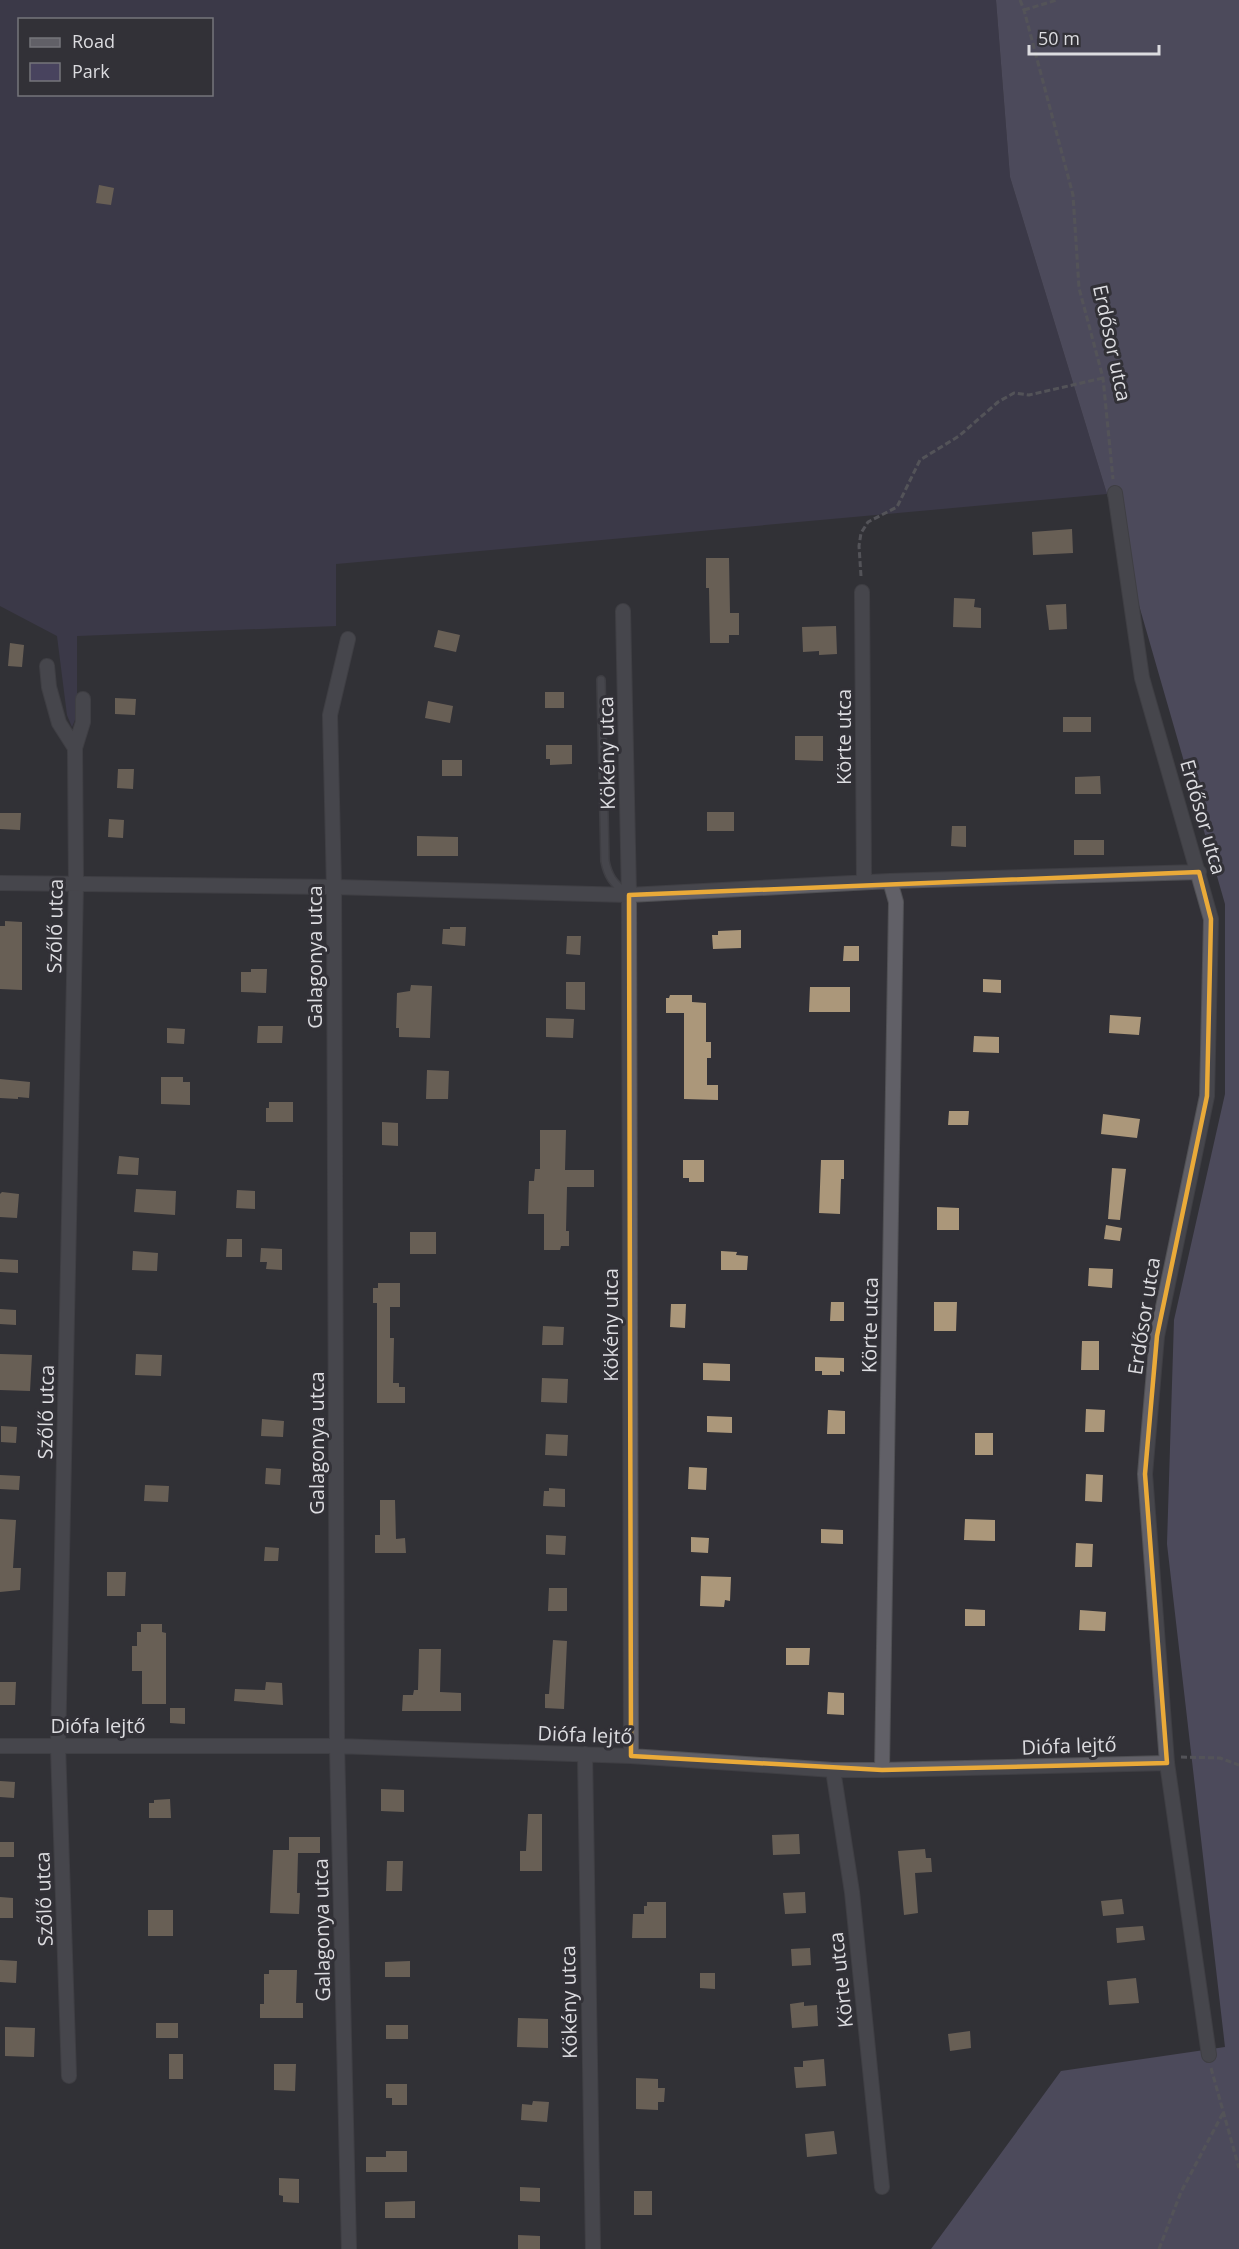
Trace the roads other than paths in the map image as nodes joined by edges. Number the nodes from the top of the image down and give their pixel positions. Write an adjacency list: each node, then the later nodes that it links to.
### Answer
1 (1115, 493): 9 (street, Erdősor utca)
2 (862, 592): 11 (street, Körte utca)
3 (623, 611): 15 (street, Kökény utca)
4 (348, 639): 14 (street, Galagonya utca)
5 (47, 666): 8 (street)
6 (601, 680): 15 (lane, Kökény utca)
7 (84, 699): 8 (street, Szőlő utca)
8 (75, 748): 13 (street, Szőlő utca)
9 (1199, 872): 10 (street); 21 (street, Erdősor utca)
10 (890, 881): 11 (street); 23 (street, Körte utca)
11 (864, 882): 15 (street)
12 (0, 883): 13 (street)
13 (76, 884): 14 (street); 17 (street, Szőlő utca)
14 (334, 887): 15 (street); 18 (street, Galagonya utca)
15 (629, 895): 20 (street, Kökény utca)
16 (0, 1746): 17 (street, Diófa lejtő)
17 (58, 1746): 18 (street, Diófa lejtő); 25 (street, Szőlő utca)
18 (337, 1746): 19 (street, Diófa lejtő); 27 (street, Galagonya utca)
19 (585, 1754): 20 (street, Diófa lejtő); 28 (street, Kökény utca)
20 (631, 1756): 22 (street, Diófa lejtő)
21 (1167, 1760): 23 (street, Diófa lejtő); 24 (street, Erdősor utca)
22 (833, 1770): 23 (street, Diófa lejtő); 26 (street, Körte utca)
23 (882, 1770)
24 (1209, 2055)
25 (69, 2076)
26 (882, 2187)
27 (349, 2249)
28 (593, 2249)

